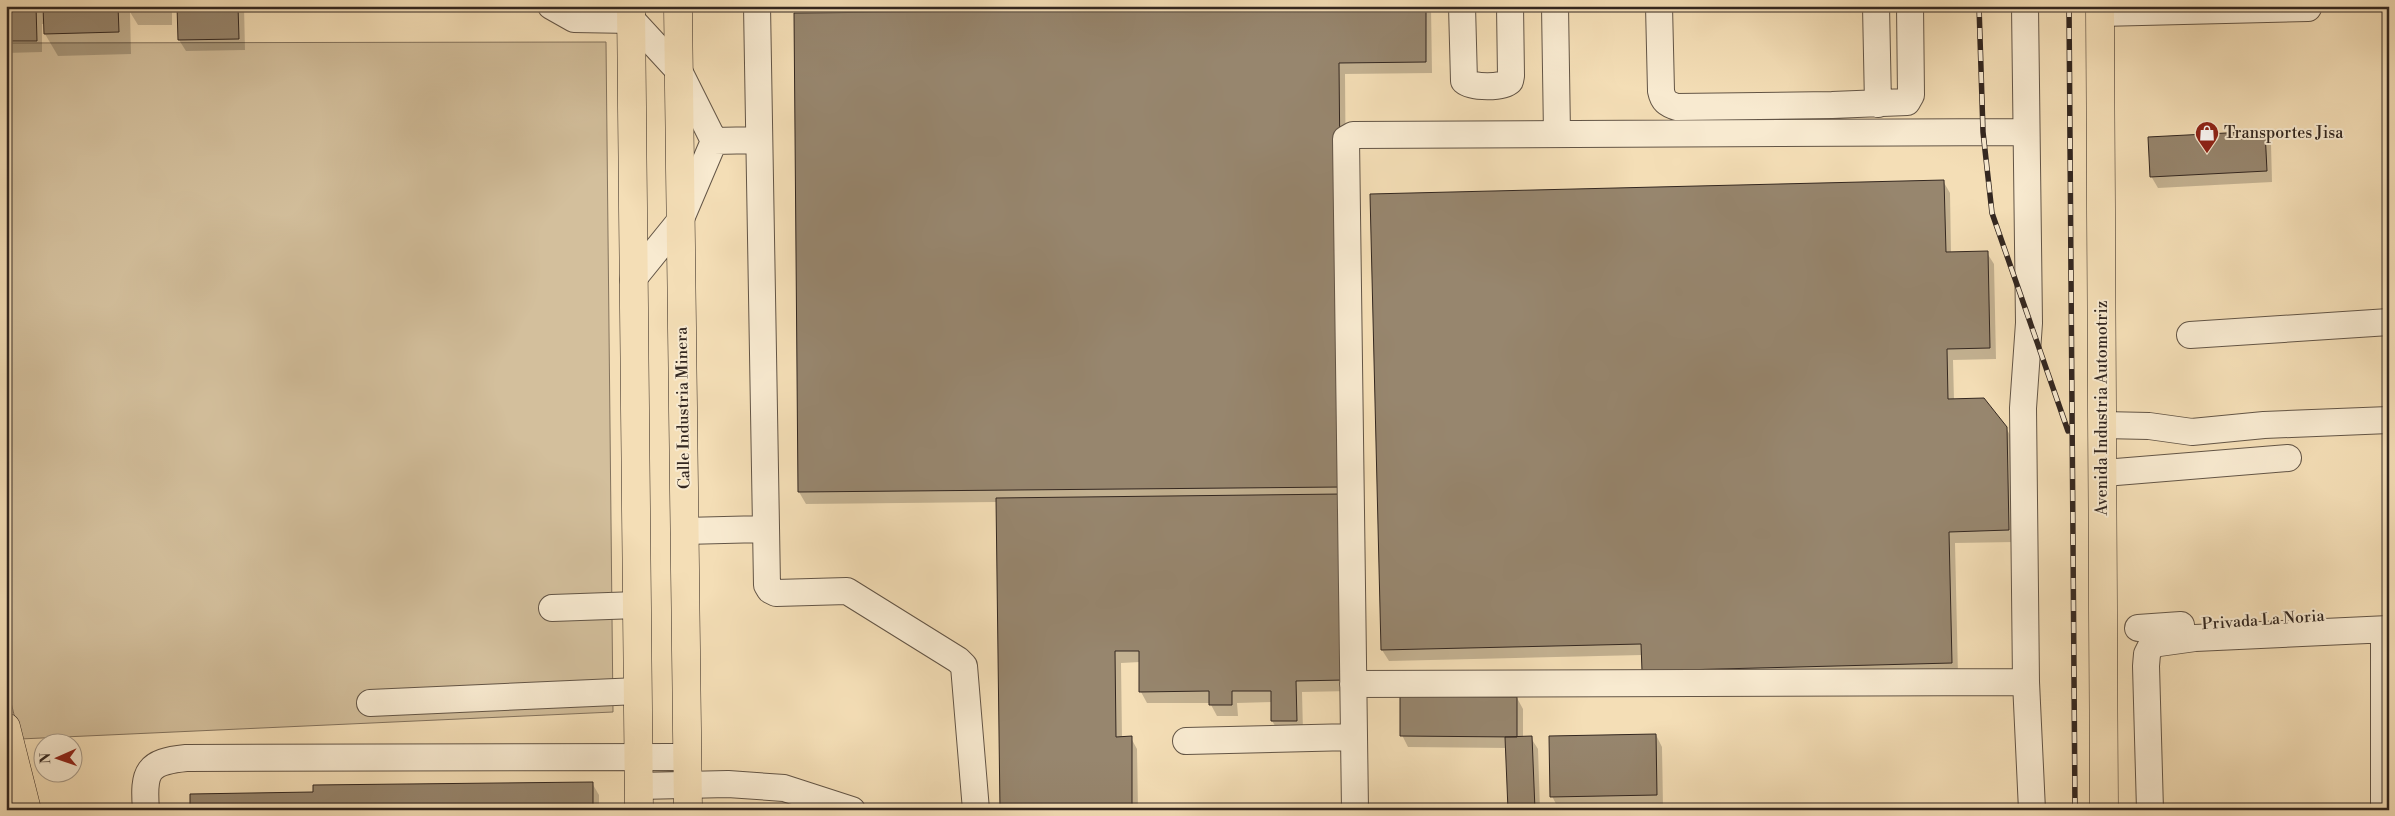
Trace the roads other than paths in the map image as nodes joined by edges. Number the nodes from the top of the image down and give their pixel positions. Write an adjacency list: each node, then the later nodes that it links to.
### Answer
1 (551, 6): 13 (street)
2 (678, 6): 14 (main road, Calle Industria Minera)
3 (757, 6): 18 (street)
4 (1462, 6): 5 (street)
5 (1510, 6)
6 (1555, 6): 17 (street)
7 (1659, 6): 15 (street)
8 (1876, 6): 15 (street)
9 (1910, 6): 15 (street)
10 (2025, 6): 16 (street)
11 (2308, 8): 12 (street)
12 (2100, 10): 25 (main road, Avenida Industria Automotriz)
13 (631, 13): 14 (street); 21 (main road)
14 (679, 71): 19 (street); 20 (main road, Calle Industria Minera)
15 (1878, 104)
16 (2026, 132): 17 (street); 34 (street)
17 (1557, 134): 35 (street)
18 (759, 140): 19 (street); 28 (street)
19 (714, 141): 20 (street)
20 (680, 221): 21 (street); 29 (main road, Calle Industria Minera)
21 (633, 279): 30 (main road)
22 (2389, 322): 23 (street)
23 (2190, 335)
24 (2389, 420): 25 (street)
25 (2103, 425): 27 (main road, Avenida Industria Automotriz)
26 (2288, 458): 27 (street)
27 (2104, 473): 50 (main road, Avenida Industria Automotriz)
28 (766, 529): 29 (street); 47 (street)
29 (684, 531): 42 (main road, Calle Industria Minera)
30 (637, 605): 31 (street); 36 (main road)
31 (552, 608)
32 (2387, 623): 33 (street, Privada La Noria); 51 (street); 52 (street)
33 (2138, 628)
34 (2026, 682): 35 (street); 49 (street)
35 (1353, 684): 39 (street)
36 (638, 691): 37 (street); 41 (main road)
37 (370, 703)
38 (7, 731): 44 (main road)
39 (1353, 738): 40 (street); 48 (street)
40 (1186, 740)
41 (639, 757): 42 (street); 43 (main road); 45 (street)
42 (687, 783): 43 (street); 46 (street)
43 (639, 798)
44 (27, 810)
45 (146, 810)
46 (852, 810)
47 (976, 810)
48 (1355, 810)
49 (2032, 810)
50 (2104, 810)
51 (2150, 810)
52 (2384, 810)

